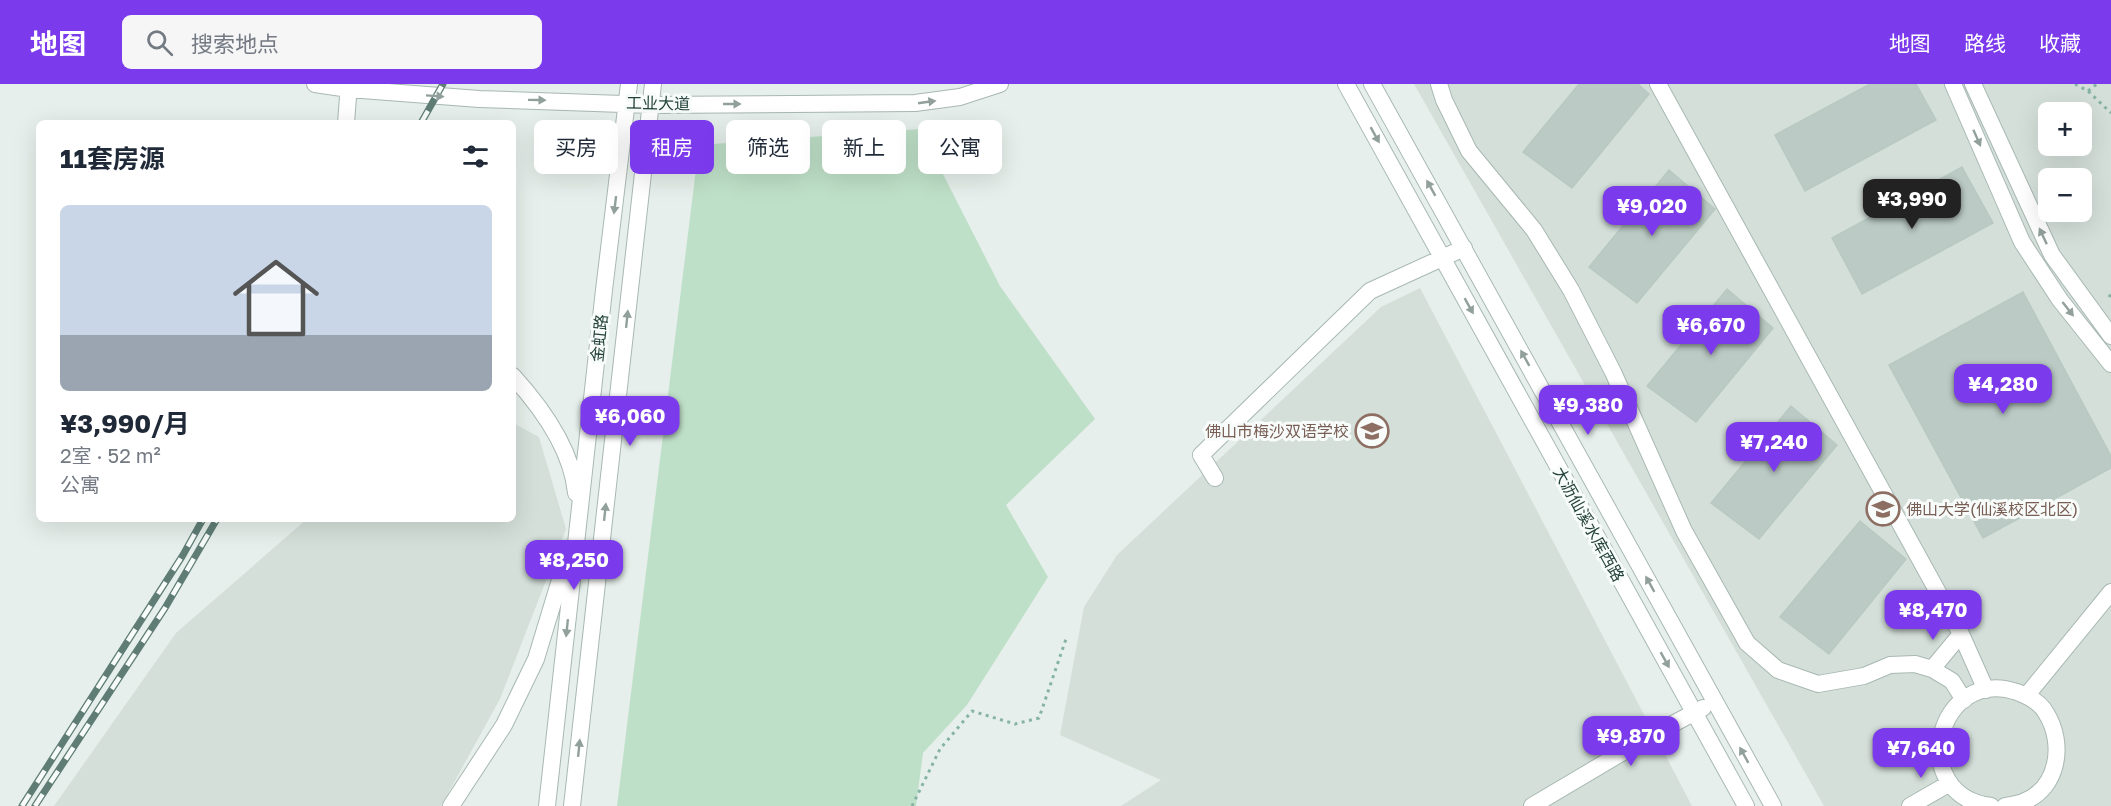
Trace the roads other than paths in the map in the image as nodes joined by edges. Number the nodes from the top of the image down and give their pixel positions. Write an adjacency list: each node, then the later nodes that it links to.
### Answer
1 (315, 84): 11 (street, 工业大道)
2 (630, 84): 12 (street, 金虹路)
3 (653, 84): 13 (street, 金虹路)
4 (1000, 84): 13 (street, 工业大道, one-way to 4)
5 (1346, 84): 16 (street, 大沥仙溪水库西路, one-way to 16)
6 (1372, 84): 15 (street, one-way to 6)
7 (1439, 84): 23 (street)
8 (1658, 84): 22 (street)
9 (1953, 84): 18 (street, one-way to 18)
10 (1973, 84): 17 (street, one-way to 10)
11 (349, 87): 12 (street, 工业大道, one-way to 12); 14 (street)
12 (627, 103): 13 (street, 工业大道); 32 (street, 金虹路, one-way to 32)
13 (651, 105): 33 (street, 金虹路, one-way to 13)
14 (346, 120)
15 (1464, 248): 16 (street); 27 (street, one-way to 15)
16 (1443, 258): 20 (street); 28 (street, 大沥仙溪水库西路, one-way to 28)
17 (2111, 336)
18 (2111, 364)
19 (516, 379): 31 (street)
20 (1215, 478)
21 (2111, 592): 25 (street)
22 (1961, 634): 23 (street); 24 (street)
23 (1932, 669): 26 (street)
24 (1986, 690): 25 (street); 26 (street)
25 (2027, 695): 30 (street)
26 (1964, 700): 29 (street)
27 (1715, 701): 28 (street); 36 (street, one-way to 27)
28 (1694, 713): 34 (street); 35 (street, 大沥仙溪水库西路)
29 (1950, 783): 37 (street); 38 (street)
30 (2025, 804): 39 (street)
31 (451, 806)
32 (547, 806)
33 (572, 806)
34 (1532, 806)
35 (1746, 806)
36 (1773, 806)
37 (1910, 806)
38 (1991, 806)
39 (2005, 806)

